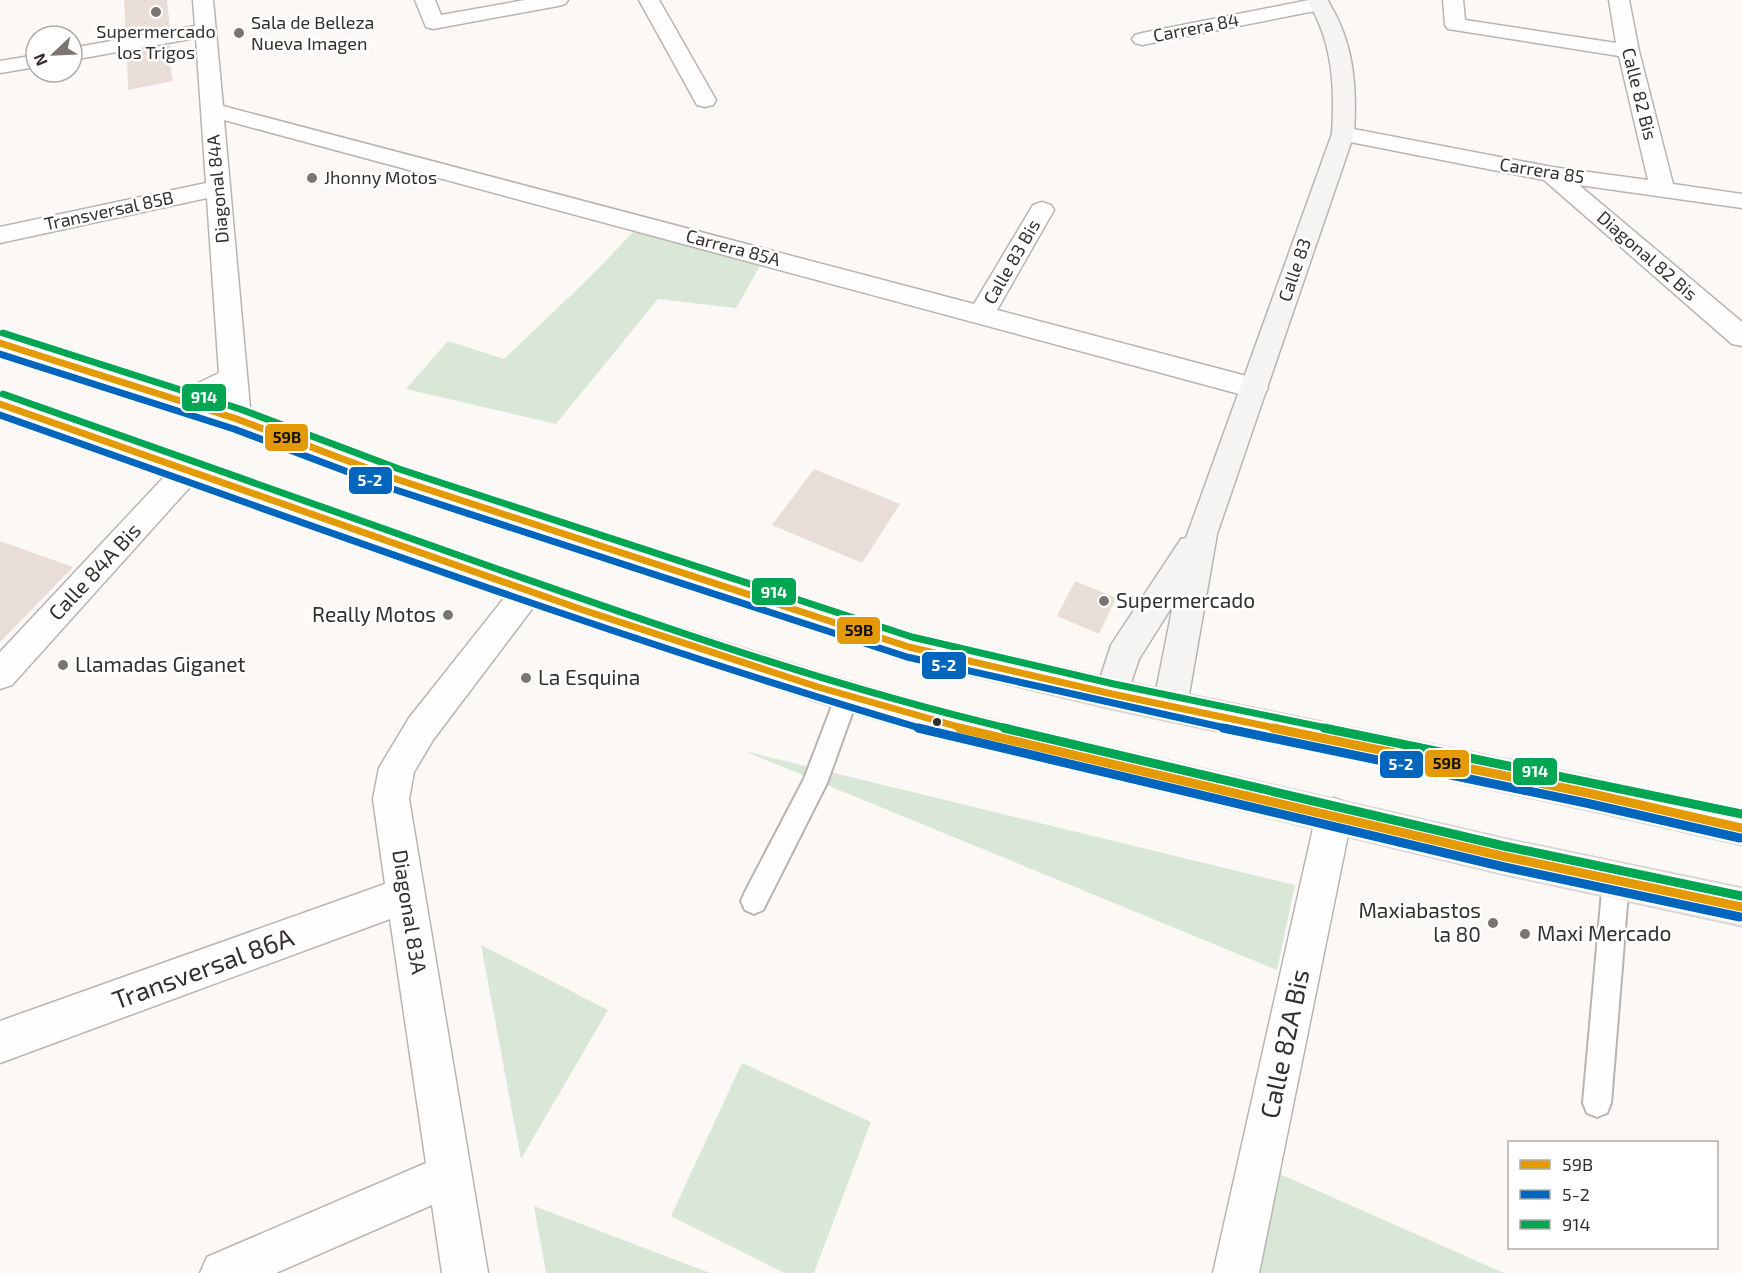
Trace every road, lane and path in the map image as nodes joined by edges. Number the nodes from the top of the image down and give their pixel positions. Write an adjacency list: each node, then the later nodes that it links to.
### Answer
1 (203, 0): 8 (street, Diagonal 84A)
2 (425, 0): 3 (street)
3 (558, 0)
4 (650, 0): 14 (street)
5 (1454, 0): 10 (street)
6 (1619, 0): 10 (street, Calle 82 Bis)
7 (1319, 2): 9 (street, Carrera 84); 16 (street, Calle 83)
8 (205, 30): 11 (street); 15 (street, Diagonal 84A)
9 (1142, 39)
10 (1628, 51): 19 (street, Calle 82 Bis)
11 (84, 52)
12 (24, 63): 13 (street)
13 (0, 67)
14 (705, 100)
15 (212, 110): 18 (street, Diagonal 84A); 23 (street, Carrera 85A)
16 (1343, 134): 17 (street, Carrera 85); 27 (street, Calle 83)
17 (1552, 174): 19 (street, Carrera 85); 24 (street, Diagonal 82 Bis)
18 (218, 188): 22 (street, Transversal 85B); 26 (street, Diagonal 84A)
19 (1662, 188): 20 (street, Carrera 85)
20 (1742, 201)
21 (1042, 210): 23 (street, Calle 83 Bis)
22 (0, 235)
23 (981, 315): 27 (street, Carrera 85A)
24 (1742, 337)
25 (0, 343): 28 (main road)
26 (233, 378): 28 (street); 30 (street, Diagonal 84A)
27 (1254, 388): 32 (street, Calle 83)
28 (183, 402): 30 (main road)
29 (0, 404): 31 (main road)
30 (237, 419): 35 (main road)
31 (189, 469): 33 (main road); 34 (street, Calle 84A Bis)
32 (1202, 534): 35 (street, Calle 83); 37 (street, Calle 83)
33 (527, 592): 36 (main road); 41 (street, Diagonal 83A)
34 (0, 675)
35 (1112, 694): 37 (main road)
36 (846, 697): 38 (main road); 42 (lane)
37 (1170, 706): 39 (main road)
38 (1334, 815): 40 (main road); 49 (street, Calle 82A Bis)
39 (1733, 825)
40 (1617, 880): 43 (main road); 45 (lane)
41 (406, 896): 44 (street, Transversal 86A); 46 (street, Diagonal 83A)
42 (754, 901)
43 (1742, 908)
44 (0, 1042)
45 (1597, 1103)
46 (450, 1175): 47 (street); 48 (street, Diagonal 83A)
47 (223, 1273)
48 (465, 1273)
49 (1236, 1273)

